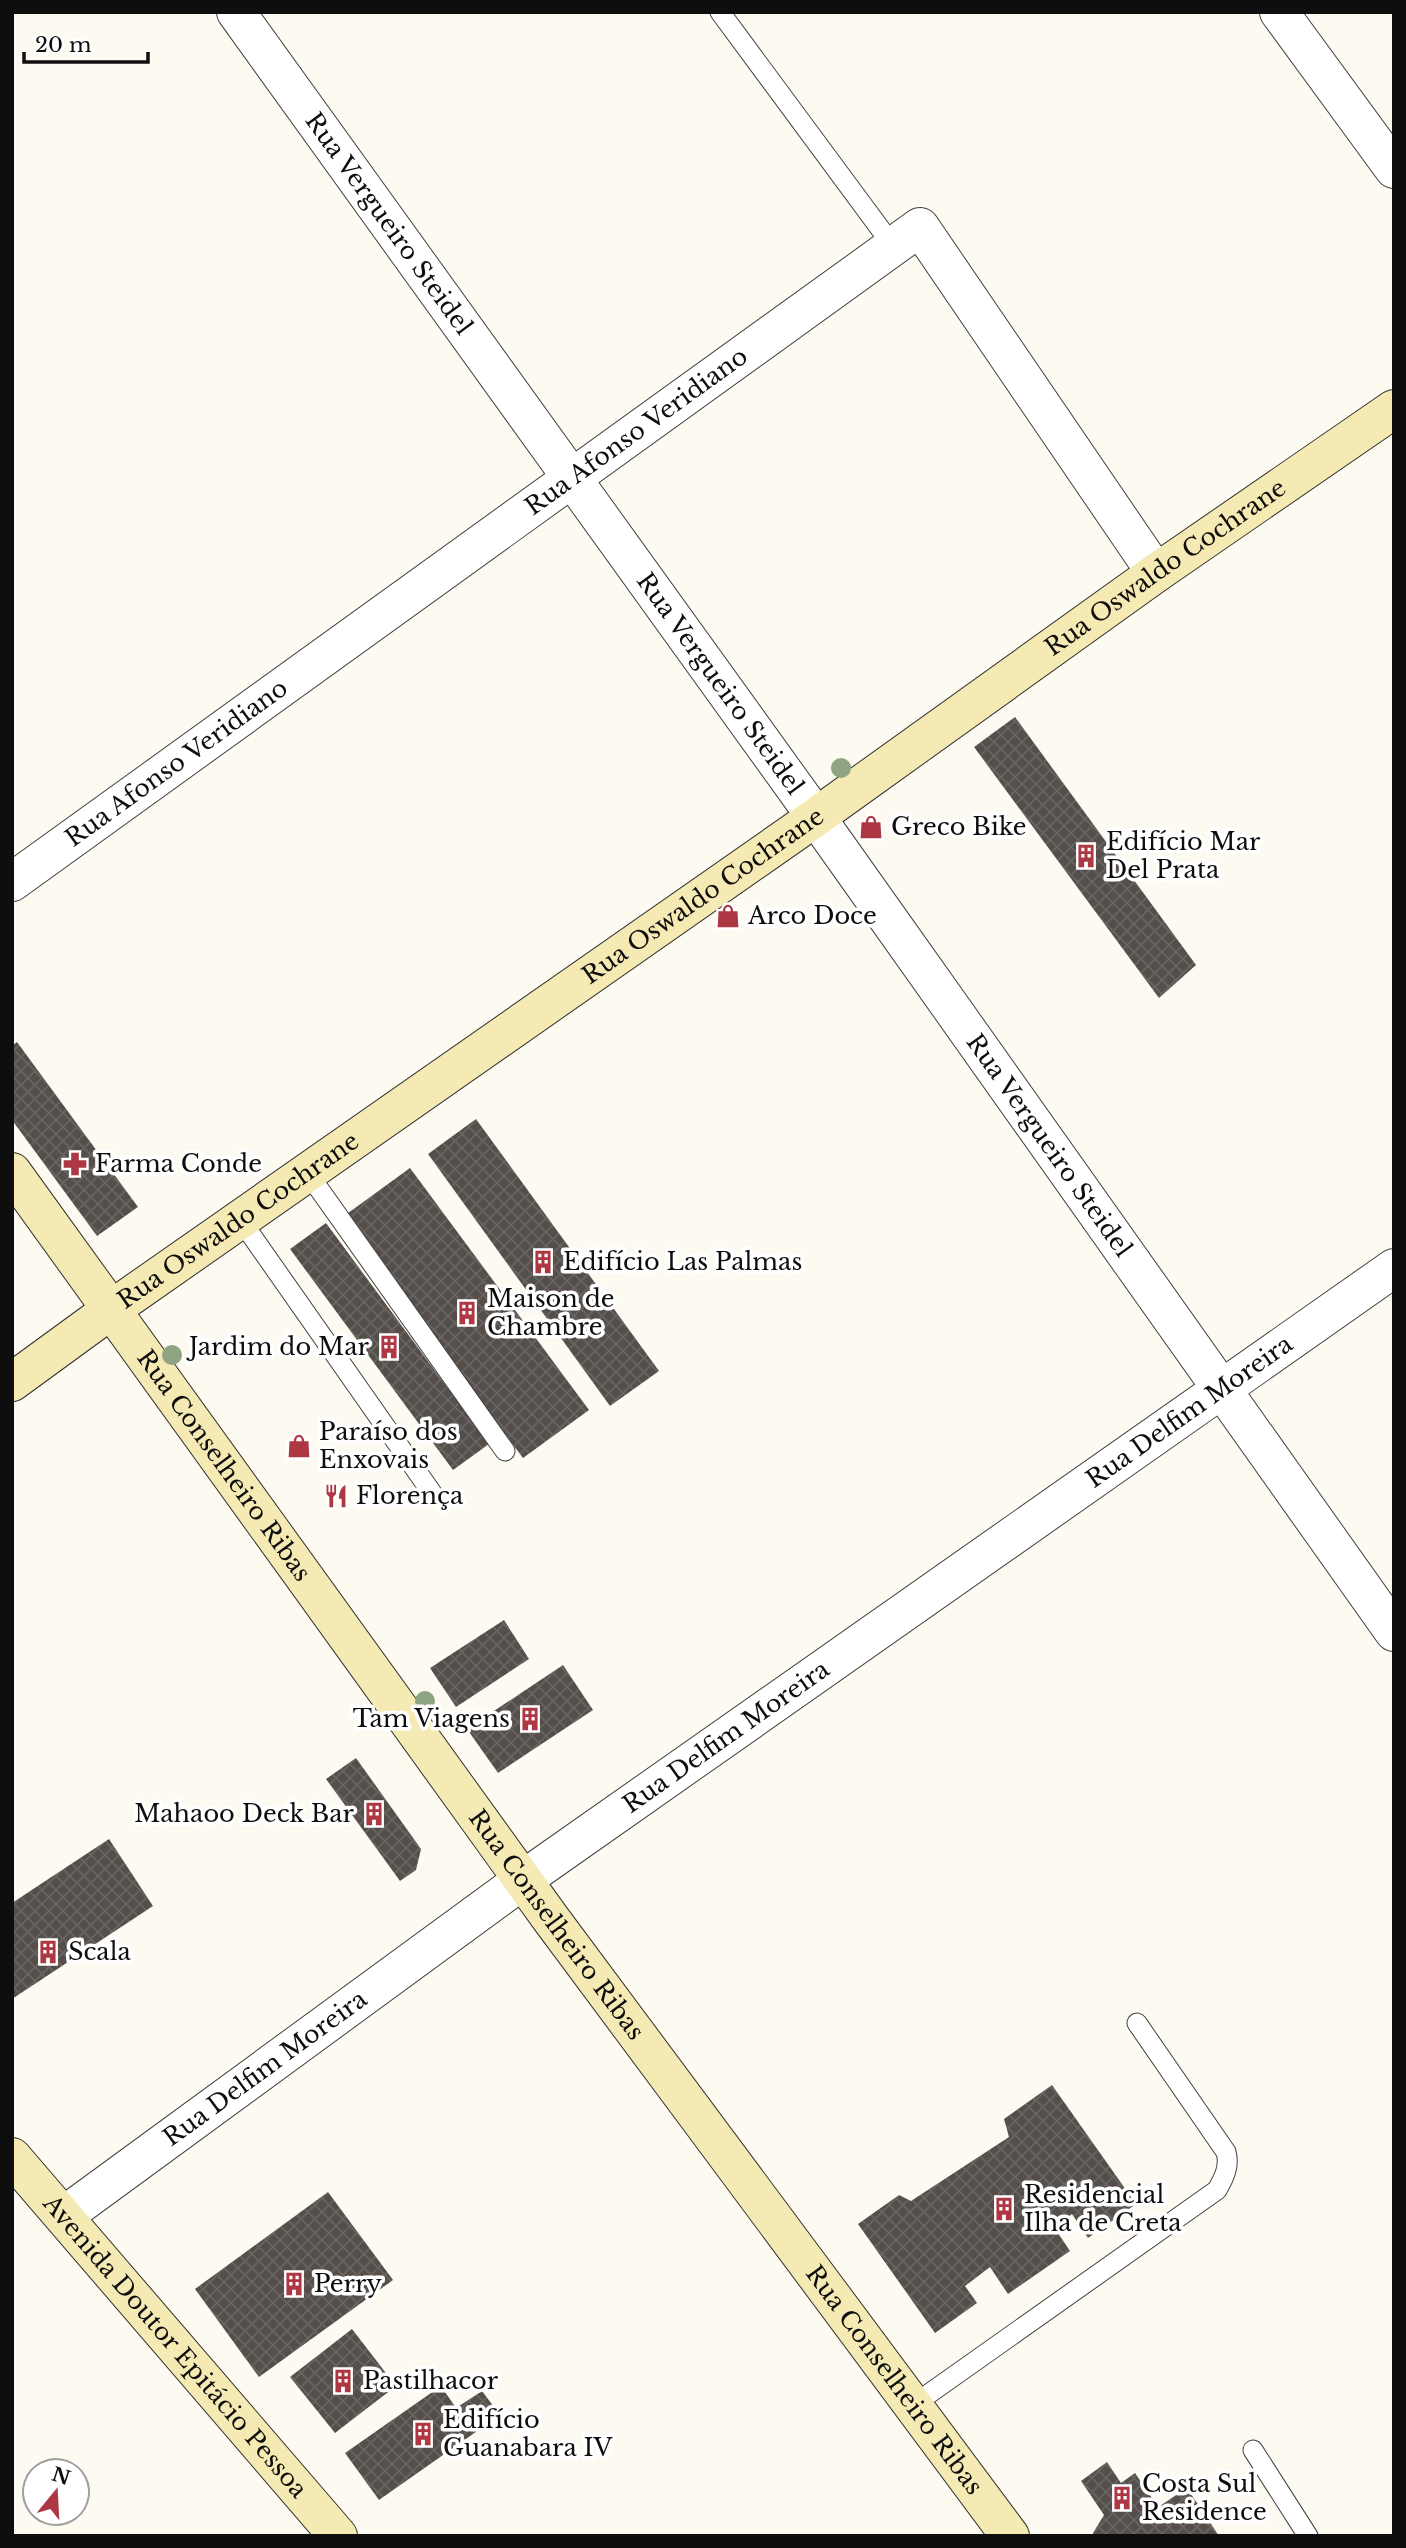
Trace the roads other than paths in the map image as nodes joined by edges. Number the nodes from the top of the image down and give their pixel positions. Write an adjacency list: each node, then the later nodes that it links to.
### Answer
1 (236, 12): 7 (street, Rua Vergueiro Steidel)
2 (720, 12): 5 (lane)
3 (1279, 12): 4 (street)
4 (1394, 169)
5 (893, 246): 7 (street, Rua Afonso Veridiano); 8 (street, Rua Afonso Veridiano)
6 (1394, 409): 8 (main road, Rua Oswaldo Cochrane)
7 (571, 480): 9 (street, Rua Vergueiro Steidel); 10 (street, Rua Afonso Veridiano)
8 (1156, 573): 9 (main road, Rua Oswaldo Cochrane)
9 (816, 817): 12 (main road, Rua Oswaldo Cochrane); 17 (street, Rua Vergueiro Steidel)
10 (12, 882)
11 (12, 1172): 15 (main road, Rua Conselheiro Ribas)
12 (307, 1172): 13 (main road, Rua Oswaldo Cochrane); 18 (lane)
13 (240, 1219): 15 (main road, Rua Oswaldo Cochrane); 19 (lane)
14 (1394, 1268): 17 (street, Rua Delfim Moreira)
15 (112, 1309): 16 (main road, Rua Oswaldo Cochrane); 21 (main road, Rua Conselheiro Ribas)
16 (12, 1382)
17 (1220, 1389): 20 (street, Rua Vergueiro Steidel); 21 (street, Rua Delfim Moreira)
18 (505, 1451)
19 (432, 1493)
20 (1394, 1632)
21 (524, 1879): 24 (street, Rua Delfim Moreira); 25 (main road, Rua Conselheiro Ribas)
22 (1137, 2023): 25 (lane)
23 (12, 2157): 24 (main road, Avenida Doutor Epitácio Pessoa)
24 (65, 2216): 27 (main road, Avenida Doutor Epitácio Pessoa)
25 (913, 2405): 28 (main road, Rua Conselheiro Ribas)
26 (1252, 2449): 29 (lane)
27 (338, 2536)
28 (1010, 2536)
29 (1308, 2536)

